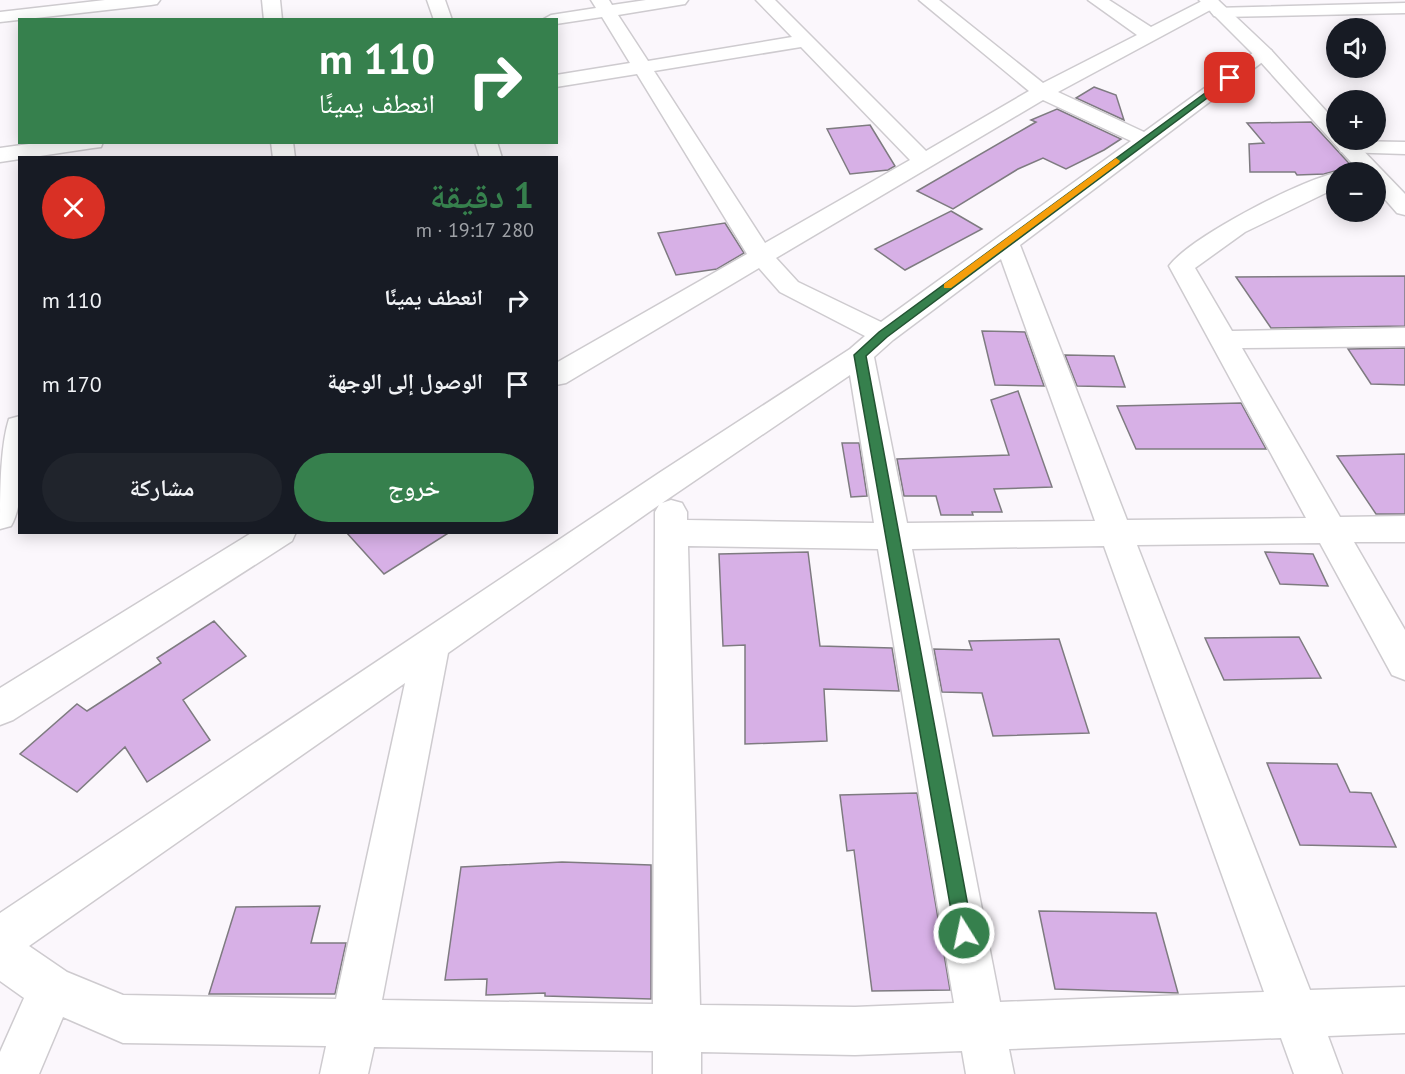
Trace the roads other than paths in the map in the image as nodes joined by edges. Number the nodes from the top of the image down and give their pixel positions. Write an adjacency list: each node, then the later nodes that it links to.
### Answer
1 (141, 0): 2 (street); 12 (street)
2 (151, 0)
3 (271, 0): 14 (street)
4 (436, 0): 15 (street)
5 (679, 0): 9 (street)
6 (765, 0): 18 (street)
7 (928, 0): 22 (street)
8 (1097, 0): 17 (street)
9 (603, 5): 16 (street); 20 (street)
10 (1213, 5): 11 (street); 17 (street); 19 (street)
11 (1405, 8)
12 (109, 12): 13 (street)
13 (0, 17)
14 (273, 18)
15 (442, 18)
16 (558, 18)
17 (1150, 35): 22 (street)
18 (804, 41): 20 (street); 30 (street)
19 (1264, 54): 23 (street); 24 (street)
20 (642, 68): 21 (street); 36 (street)
21 (558, 81)
22 (1042, 92): 24 (street); 30 (street)
23 (1326, 122)
24 (1145, 140): 35 (street)
25 (1386, 146): 27 (street)
26 (82, 147): 29 (street)
27 (1405, 148)
28 (1350, 150): 31 (street)
29 (0, 155)
30 (924, 161): 36 (street)
31 (1359, 162)
32 (1326, 184): 38 (street)
33 (1386, 190): 34 (street)
34 (1405, 208)
35 (1007, 242): 39 (street); 47 (street)
36 (761, 256): 39 (street); 41 (street)
37 (1405, 337): 38 (street)
38 (1223, 340): 46 (street)
39 (871, 345): 43 (street); 50 (street)
40 (558, 356): 41 (street)
41 (561, 374)
42 (18, 435): 44 (street)
43 (670, 482): 48 (street); 51 (street)
44 (0, 517)
45 (1405, 529): 46 (street)
46 (1330, 531): 47 (street); 52 (street)
47 (1115, 532): 50 (street); 58 (street)
48 (671, 533): 50 (street); 61 (street)
49 (277, 534): 53 (street)
50 (893, 536): 60 (street)
51 (431, 645): 54 (street); 59 (street)
52 (1405, 664)
53 (0, 708)
54 (0, 939)
55 (0, 953): 56 (street)
56 (51, 989): 59 (street); 62 (street)
57 (1405, 1010): 58 (street)
58 (1295, 1014): 60 (street); 66 (street)
59 (355, 1024): 61 (street); 63 (street)
60 (981, 1027): 61 (street); 65 (street)
61 (678, 1029): 64 (street)
62 (15, 1074)
63 (344, 1074)
64 (677, 1074)
65 (990, 1074)
66 (1318, 1074)

